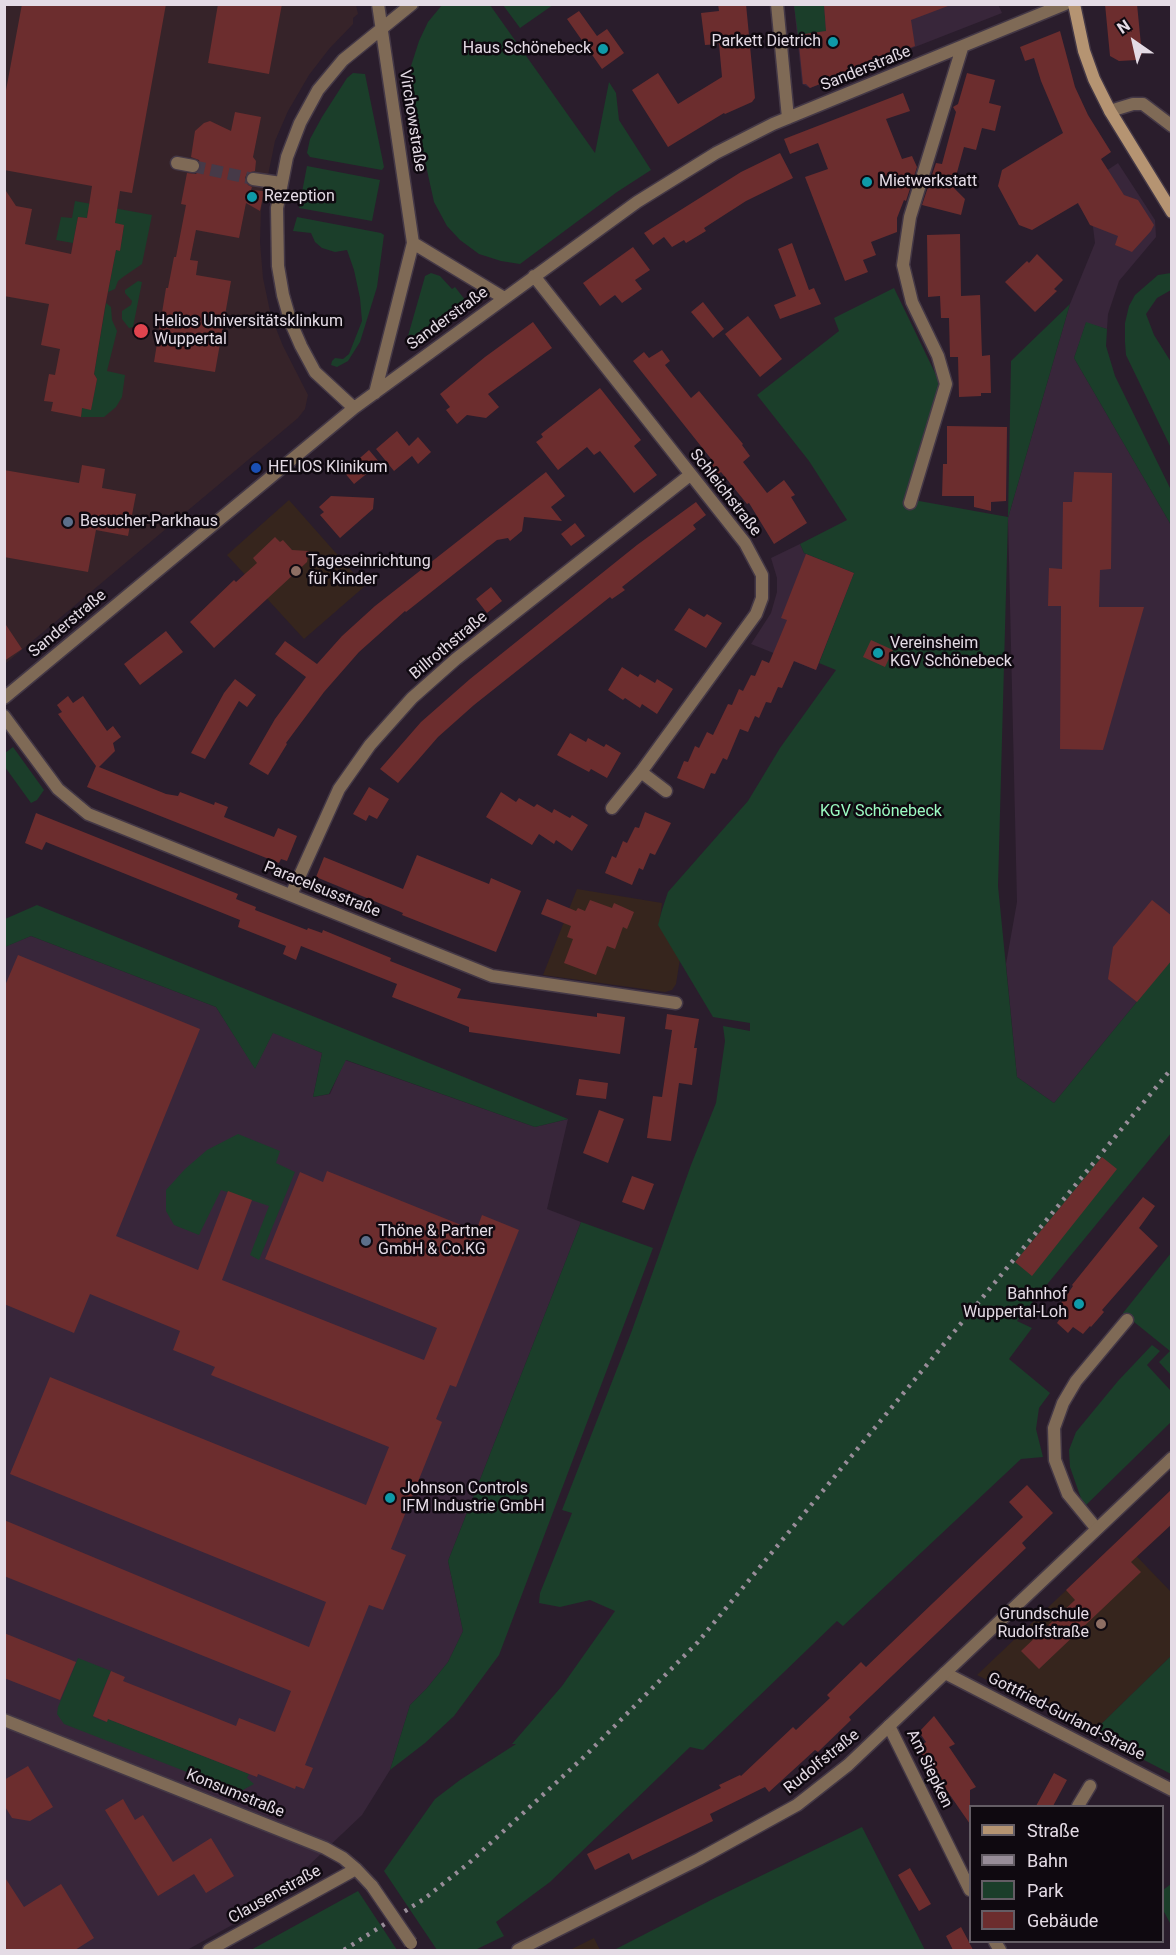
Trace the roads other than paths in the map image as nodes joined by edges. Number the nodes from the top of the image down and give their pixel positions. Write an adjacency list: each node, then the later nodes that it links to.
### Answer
1 (378, 4): 6 (street, Virchowstraße)
2 (411, 4): 6 (street)
3 (777, 4): 9 (street)
4 (1065, 4): 7 (street, Sanderstraße)
5 (1074, 4): 8 (main road)
6 (382, 28): 14 (street); 16 (street, Virchowstraße)
7 (962, 48): 9 (street, Sanderstraße); 22 (street)
8 (1110, 111): 10 (street); 15 (main road)
9 (788, 118): 17 (street, Sanderstraße)
10 (1172, 126)
11 (177, 163): 12 (street)
12 (193, 166)
13 (253, 179): 14 (street)
14 (281, 183): 20 (street)
15 (1172, 212)
16 (413, 243): 18 (street); 19 (street, Virchowstraße)
17 (534, 276): 18 (street, Sanderstraße); 21 (street, Schleichstraße)
18 (504, 298): 19 (street, Sanderstraße)
19 (375, 393): 20 (street, Sanderstraße)
20 (354, 408): 23 (street, Sanderstraße)
21 (690, 475): 25 (street, Schleichstraße); 28 (street, Billrothstraße)
22 (910, 503)
23 (4, 698)
24 (4, 716): 28 (street, Paracelsusstraße)
25 (641, 772): 26 (street); 27 (street, Schleichstraße)
26 (666, 791)
27 (612, 808)
28 (291, 895): 29 (street, Paracelsusstraße)
29 (676, 1003)
30 (1127, 1320): 32 (street)
31 (1172, 1458): 32 (street, Rudolfstraße)
32 (1096, 1528): 33 (street, Rudolfstraße)
33 (945, 1672): 35 (street, Rudolfstraße); 37 (street, Gottfried-Gurland-Straße)
34 (4, 1720): 39 (street, Konsumstraße)
35 (890, 1726): 40 (street, Am Siepken); 43 (street, Rudolfstraße)
36 (1089, 1786): 38 (street)
37 (1172, 1790)
38 (1079, 1805)
39 (356, 1869): 41 (street, Konsumstraße, bridge); 42 (street, Clausenstraße)
40 (969, 1888)
41 (413, 1947)
42 (209, 1950)
43 (519, 1950)

